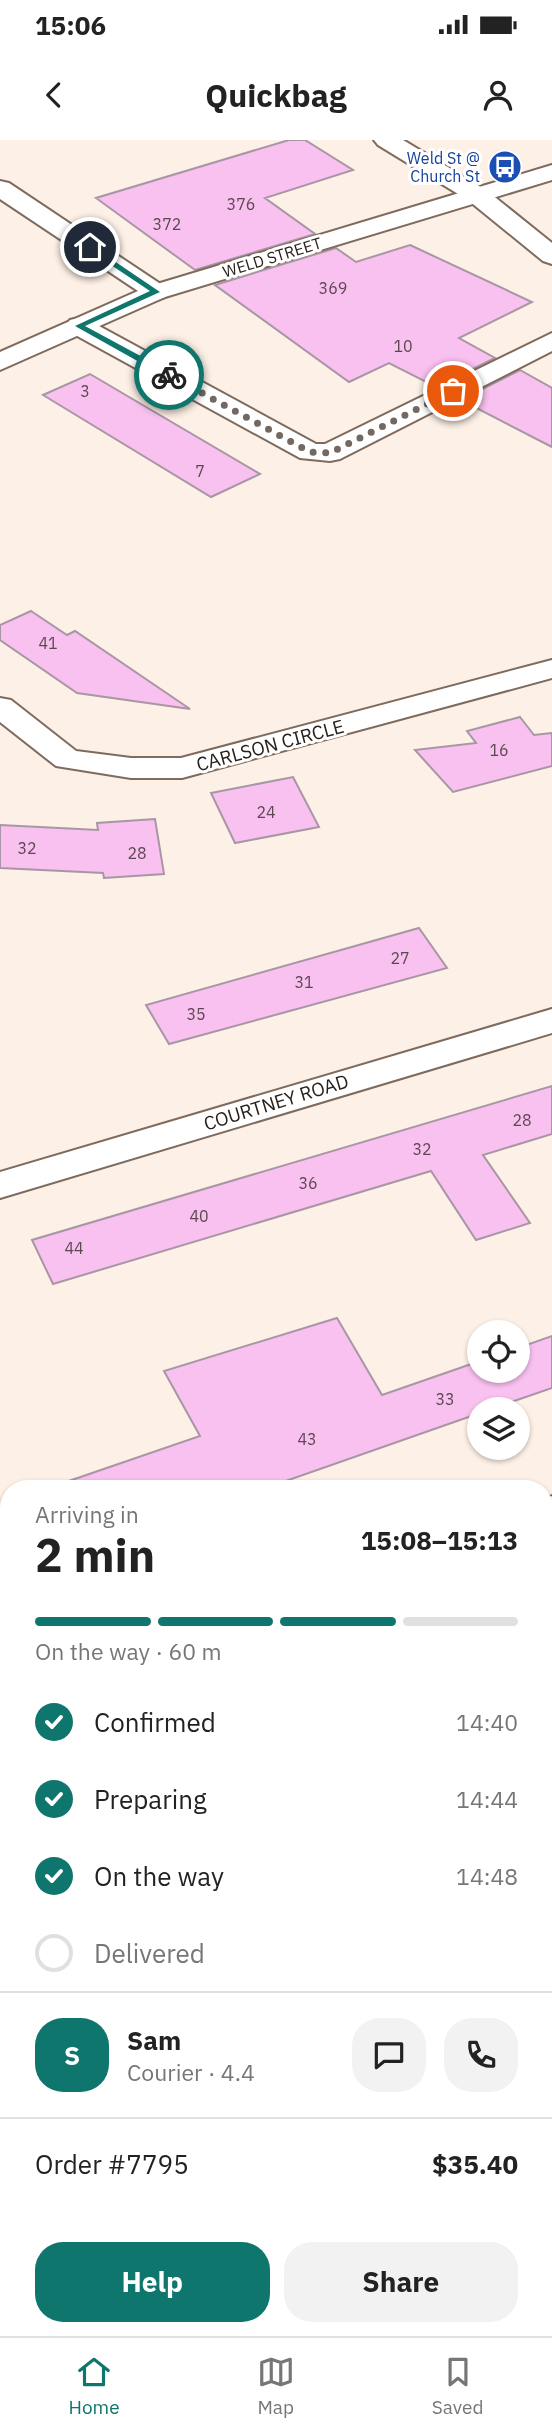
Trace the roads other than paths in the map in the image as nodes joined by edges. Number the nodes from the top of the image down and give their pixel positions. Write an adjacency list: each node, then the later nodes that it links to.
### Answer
1 (386, 140): 4 (main road)
2 (552, 172): 4 (main road, WELD STREET)
3 (0, 188): 6 (main road)
4 (477, 195): 5 (main road); 6 (main road, WELD STREET)
5 (552, 256)
6 (156, 292): 7 (main road, WELD STREET)
7 (79, 326): 8 (main road); 9 (main road, WELD STREET)
8 (552, 341)
9 (0, 362)
10 (552, 669): 11 (main road, CARLSON CIRCLE)
11 (0, 708)
12 (552, 1021): 13 (main road, COURTNEY ROAD)
13 (0, 1185)

